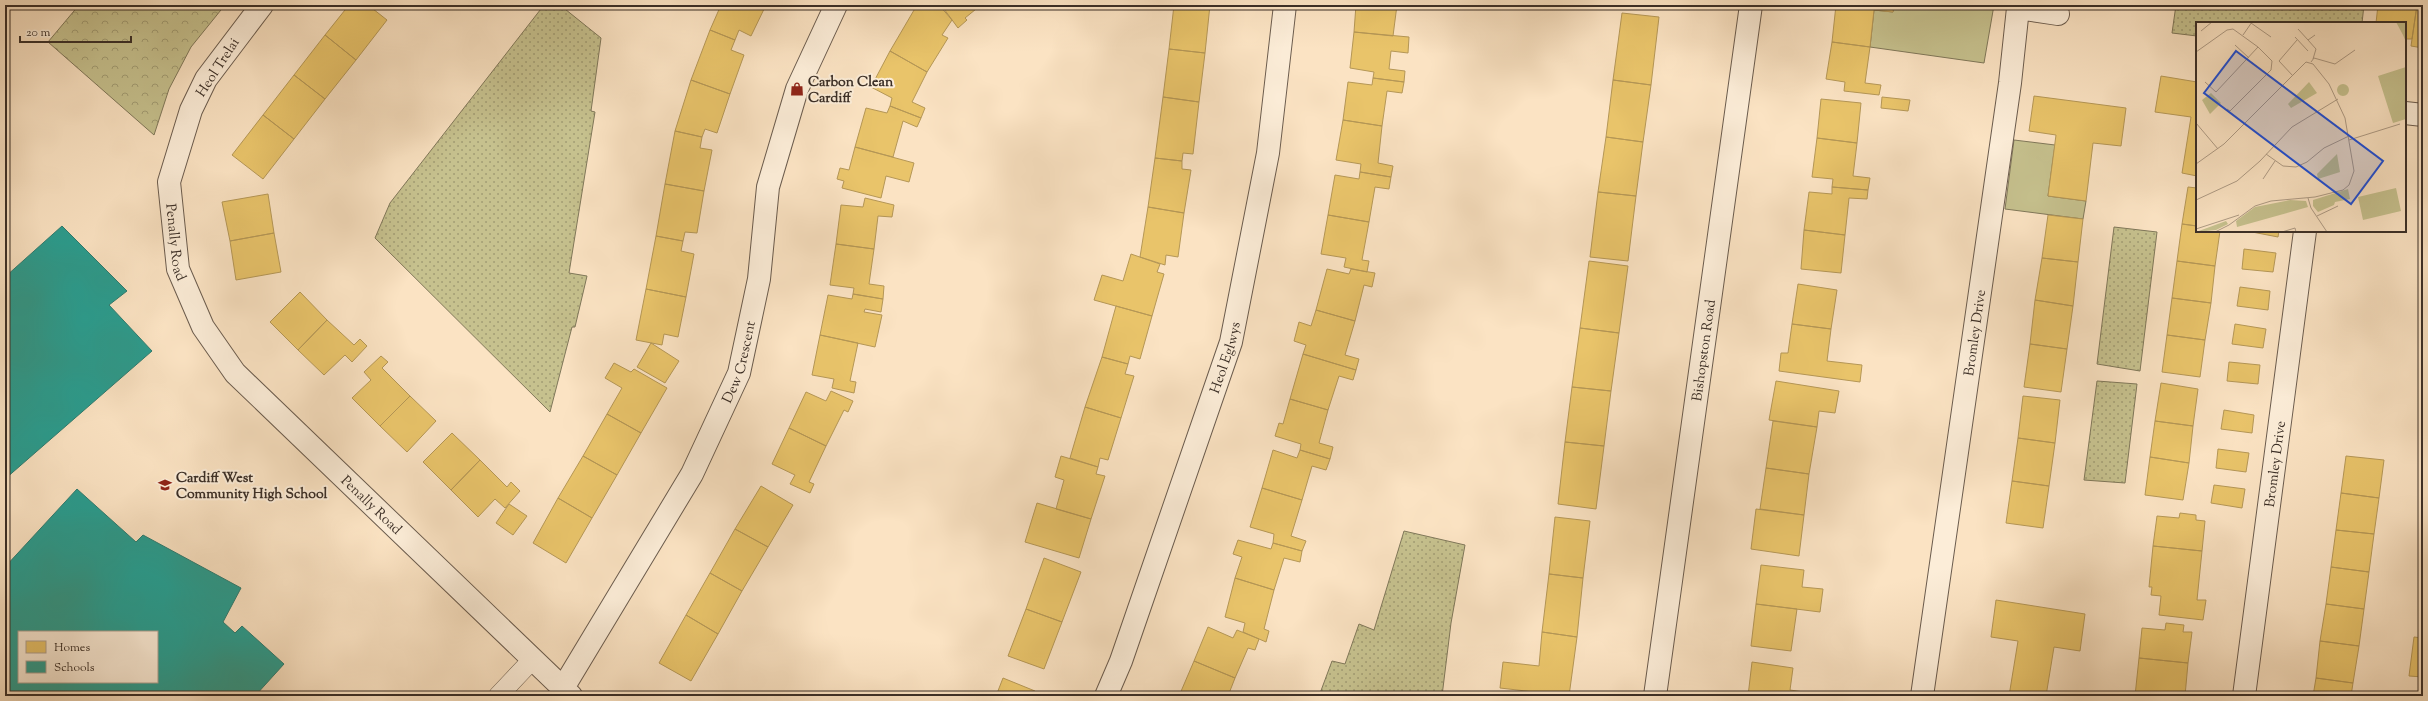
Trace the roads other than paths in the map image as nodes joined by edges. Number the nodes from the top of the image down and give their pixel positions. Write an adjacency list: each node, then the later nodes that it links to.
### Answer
1 (262, 5): 8 (street, Heol Trelai)
2 (836, 5): 11 (street, Dew Crescent)
3 (1285, 5): 13 (street, Heol Eglwys)
4 (1751, 5): 14 (street, Bishopston Road)
5 (2058, 14): 15 (street, Bromley Drive)
6 (2406, 113): 7 (street)
7 (2423, 115)
8 (169, 182): 10 (street, Penally Road)
9 (2305, 232): 16 (street, Bromley Drive)
10 (532, 660): 11 (street, Penally Road); 12 (lane)
11 (567, 692)
12 (498, 696)
13 (1106, 696)
14 (1656, 696)
15 (1922, 696)
16 (2244, 696)

